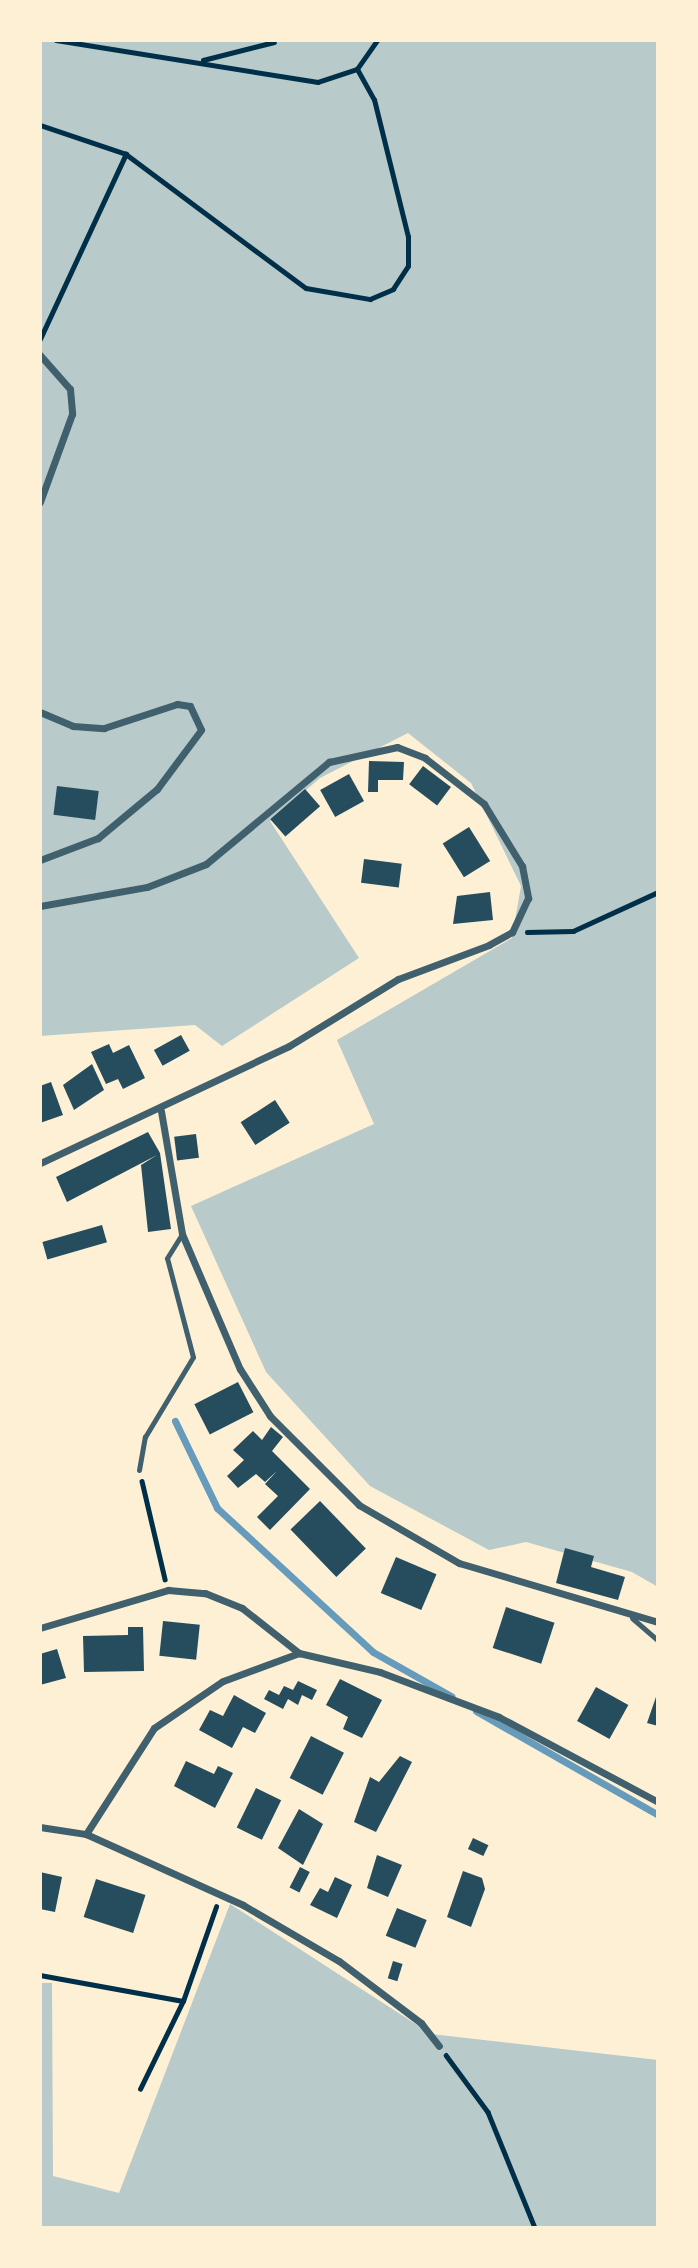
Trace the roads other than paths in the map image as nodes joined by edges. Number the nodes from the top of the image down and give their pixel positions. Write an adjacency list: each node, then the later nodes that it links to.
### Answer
1 (40, 355): 2 (street)
2 (40, 502)
3 (40, 712): 4 (street)
4 (40, 860)
5 (40, 906): 6 (street)
6 (161, 1111): 7 (street); 8 (street)
7 (40, 1163)
8 (182, 1234): 9 (lane); 10 (street)
9 (139, 1470)
10 (632, 1618): 11 (street); 13 (lane)
11 (658, 1622)
12 (40, 1628): 14 (street)
13 (658, 1641)
14 (299, 1653): 15 (street); 17 (street)
15 (658, 1802)
16 (40, 1827): 17 (street)
17 (86, 1834): 18 (street)
18 (439, 2046)

